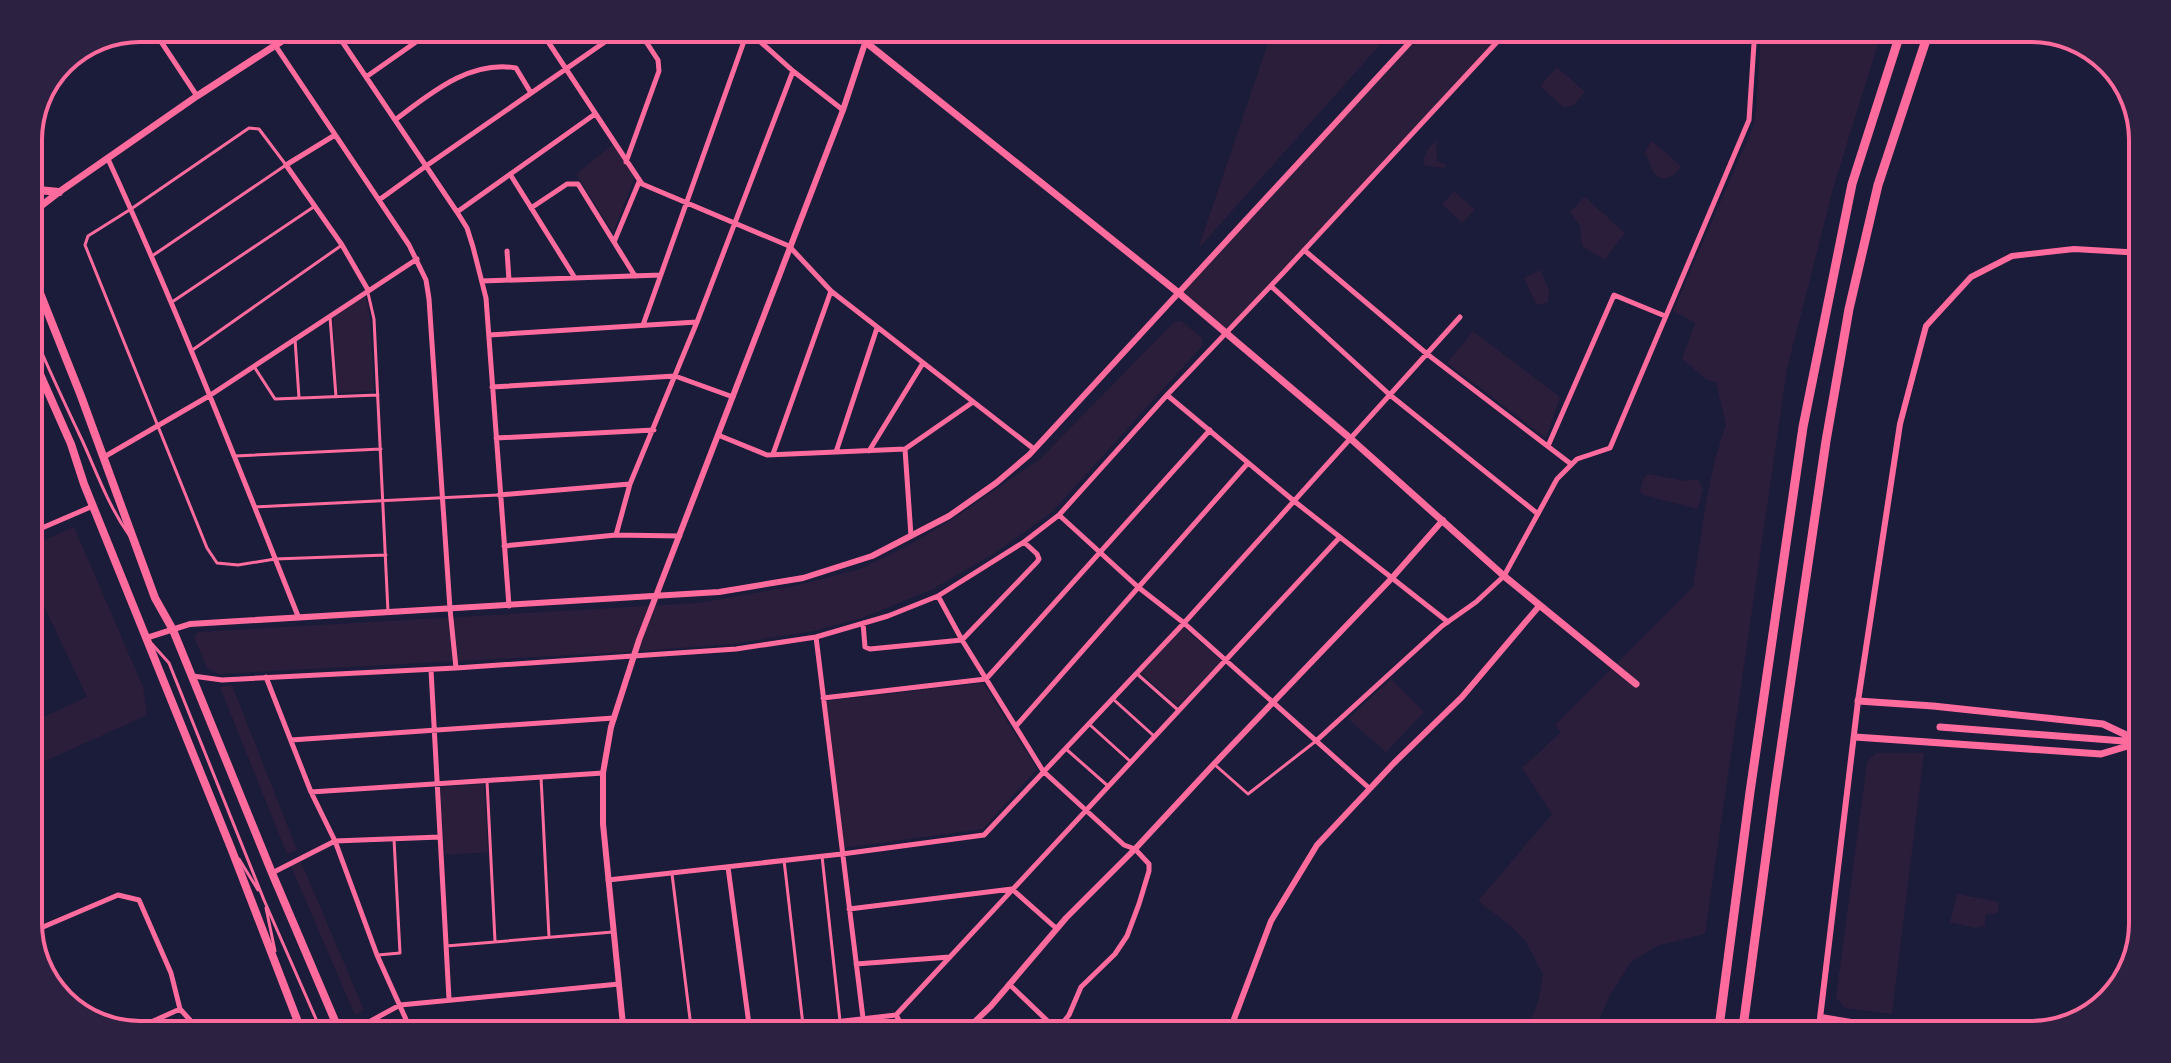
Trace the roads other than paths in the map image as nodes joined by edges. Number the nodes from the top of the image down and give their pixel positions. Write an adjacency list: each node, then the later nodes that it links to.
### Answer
1 (161, 42): 21 (street)
2 (280, 42): 16 (main road)
3 (342, 42): 19 (street)
4 (416, 42): 19 (street)
5 (548, 42): 17 (street)
6 (605, 42): 17 (street)
7 (646, 42): 27 (street)
8 (742, 42): 35 (street)
9 (761, 42): 18 (street)
10 (1410, 42): 58 (street)
11 (1497, 42): 45 (street)
12 (1754, 42): 61 (street)
13 (1898, 42): 229 (highway)
14 (1925, 42): 230 (highway)
15 (865, 43): 22 (street); 58 (main road)
16 (275, 45): 21 (main road); 25 (street)
17 (566, 69): 20 (street); 23 (street)
18 (793, 71): 22 (street); 41 (street)
19 (366, 77): 24 (street)
20 (531, 93): 24 (street); 29 (street)
21 (197, 96): 26 (main road)
22 (843, 110): 44 (street)
23 (595, 114): 27 (street); 30 (street)
24 (395, 120): 29 (street)
25 (335, 135): 28 (street); 34 (street)
26 (108, 159): 33 (main road); 39 (street)
27 (626, 162): 31 (street)
28 (286, 165): 37 (street); 39 (lane); 48 (lane)
29 (426, 166): 34 (street); 40 (street)
30 (510, 174): 38 (street); 40 (street)
31 (639, 181): 35 (street); 42 (street)
32 (42, 190): 33 (main road)
33 (59, 192): 36 (main road)
34 (379, 200): 49 (street)
35 (686, 204): 41 (street); 50 (street)
36 (42, 205)
37 (315, 206): 43 (street); 60 (lane)
38 (531, 208): 42 (street); 52 (street)
39 (131, 209): 48 (street); 86 (lane)
40 (457, 212): 54 (street)
41 (735, 224): 44 (street); 64 (street)
42 (614, 242): 51 (street)
43 (342, 245): 56 (street); 70 (lane)
44 (789, 246): 57 (street); 83 (street)
45 (1304, 250): 55 (street); 71 (street)
46 (507, 251): 53 (street)
47 (2129, 252): 152 (street)
48 (152, 256): 60 (street)
49 (417, 259): 56 (street); 105 (street)
50 (661, 275): 51 (street); 65 (street)
51 (635, 276): 52 (street)
52 (575, 278): 53 (street)
53 (509, 280): 54 (street)
54 (482, 281): 68 (street)
55 (1271, 286): 67 (street); 80 (street)
56 (368, 290): 62 (street); 78 (lane)
57 (831, 291): 66 (street); 98 (street)
58 (1180, 294): 67 (main road); 95 (street)
59 (42, 298): 100 (main road)
60 (171, 303): 70 (street)
61 (1665, 316): 92 (street); 102 (street)
62 (330, 317): 69 (street); 82 (lane)
63 (1460, 317): 71 (street)
64 (697, 322): 65 (street); 75 (street)
65 (643, 325): 68 (street)
66 (877, 328): 73 (street); 97 (street)
67 (1227, 333): 79 (street); 91 (main road)
68 (489, 335): 77 (street)
69 (295, 339): 74 (street); 84 (lane)
70 (190, 351): 81 (street)
71 (1427, 354): 80 (street); 92 (street)
72 (42, 355): 119 (lane)
73 (923, 363): 85 (street); 96 (street)
74 (254, 366): 81 (street); 84 (lane)
75 (675, 376): 77 (street); 83 (street); 87 (street)
76 (42, 379): 108 (main road)
77 (492, 387): 90 (street)
78 (378, 395): 82 (lane); 93 (lane)
79 (1167, 395): 88 (street); 111 (street)
80 (1390, 395): 91 (street); 110 (street)
81 (209, 396): 86 (street); 99 (street)
82 (336, 397): 84 (lane)
83 (733, 397): 89 (street)
84 (299, 398)
85 (973, 402): 94 (street); 95 (street)
86 (159, 426): 100 (street); 123 (lane)
87 (654, 430): 90 (street); 103 (street)
88 (1210, 430): 101 (street); 121 (street)
89 (718, 435): 98 (street); 115 (street)
90 (496, 438): 104 (street)
91 (1351, 439): 107 (street); 112 (main road)
92 (1548, 446): 102 (street)
93 (381, 449): 99 (lane); 106 (lane)
94 (905, 449): 96 (street); 116 (street)
95 (1034, 449): 116 (street)
96 (869, 451): 97 (street)
97 (836, 452): 98 (street)
98 (773, 454)
99 (235, 456): 109 (street)
100 (103, 458): 119 (main road)
101 (1248, 463): 107 (street); 126 (street)
102 (1571, 464): 110 (street)
103 (630, 484): 104 (street); 114 (street)
104 (499, 495): 105 (lane); 120 (street)
105 (443, 498): 106 (lane); 131 (street)
106 (383, 501): 109 (lane); 122 (lane)
107 (1294, 501): 117 (street); 136 (street)
108 (93, 506): 113 (street); 139 (main road)
109 (254, 507): 123 (street)
110 (1538, 514): 124 (street)
111 (1059, 515): 118 (street); 121 (street)
112 (1443, 520): 124 (main road); 125 (street)
113 (42, 528)
114 (616, 535): 115 (street); 120 (street)
115 (680, 536): 127 (street)
116 (911, 536): 127 (street)
117 (1340, 537): 125 (street); 142 (street)
118 (1024, 542): 128 (street); 140 (street)
119 (135, 544): 137 (main road)
120 (504, 546): 130 (street)
121 (1100, 553): 126 (street); 148 (street)
122 (386, 555): 123 (lane); 132 (lane)
123 (275, 559): 133 (street)
124 (1504, 576): 129 (main road); 134 (street)
125 (1391, 579): 134 (street); 153 (street)
126 (1138, 587): 136 (street); 157 (street)
127 (657, 596): 130 (street); 141 (street)
128 (938, 596): 135 (street); 140 (street)
129 (1540, 605): 149 (main road); 176 (street)
130 (509, 606): 131 (street)
131 (450, 609): 132 (street); 143 (street)
132 (388, 612): 133 (street)
133 (298, 616): 137 (street)
134 (1448, 622): 164 (street)
135 (863, 623): 138 (street); 140 (street)
136 (1184, 623): 142 (street); 145 (street)
137 (173, 630): 139 (street); 146 (main road)
138 (816, 637): 141 (street); 150 (street)
139 (146, 638): 182 (main road); 192 (lane)
140 (962, 640): 148 (street)
141 (634, 656): 143 (street); 155 (street)
142 (1226, 661): 153 (street); 154 (street)
143 (456, 668): 144 (street)
144 (431, 670): 147 (street); 159 (street)
145 (1136, 673): 151 (street); 154 (lane)
146 (192, 675): 147 (street); 188 (main road)
147 (266, 677): 163 (street)
148 (986, 679): 150 (street); 157 (street)
149 (1636, 684)
150 (823, 698): 184 (street)
151 (1113, 699): 156 (street); 160 (lane)
152 (1858, 701): 161 (main road); 162 (street)
153 (1272, 702): 164 (street); 169 (street)
154 (1178, 710): 160 (street)
155 (614, 718): 159 (street); 171 (street)
156 (1089, 724): 167 (street); 168 (lane)
157 (1015, 726): 170 (street)
158 (1940, 727): 165 (main road)
159 (433, 730): 163 (street); 174 (street)
160 (1154, 736): 168 (street)
161 (2129, 736)
162 (1855, 737): 166 (main road); 210 (street)
163 (291, 740): 177 (street)
164 (1316, 741): 169 (lane); 176 (street)
165 (2129, 741)
166 (2129, 746)
167 (1066, 749): 170 (street); 175 (lane)
168 (1131, 762): 175 (street)
169 (1214, 764): 183 (street)
170 (1043, 771): 178 (street); 184 (street)
171 (603, 773): 172 (street); 190 (street)
172 (541, 777): 173 (street); 197 (lane)
173 (487, 781): 174 (street); 198 (lane)
174 (437, 785): 177 (street); 179 (street)
175 (1109, 787): 178 (street)
176 (1369, 788): 228 (street)
177 (311, 792): 181 (street)
178 (1086, 812): 183 (street); 191 (street)
179 (440, 837): 180 (street); 199 (street)
180 (394, 839): 181 (street); 200 (lane)
181 (335, 841): 188 (street); 200 (street)
182 (229, 842): 192 (lane); 203 (main road)
183 (1135, 849): 195 (street); 227 (street)
184 (842, 854): 185 (street); 193 (street)
185 (822, 856): 186 (street); 223 (lane)
186 (784, 860): 187 (street); 222 (lane)
187 (728, 867): 189 (street); 221 (street)
188 (272, 873): 216 (main road)
189 (672, 874): 190 (street); 220 (lane)
190 (608, 880): 196 (street)
191 (1012, 889): 193 (street); 195 (street); 201 (street)
192 (264, 900): 203 (lane); 215 (lane)
193 (849, 909): 202 (street)
194 (42, 927): 208 (street)
195 (1057, 929): 205 (street)
196 (613, 932): 197 (lane); 204 (street)
197 (549, 938): 198 (lane)
198 (495, 942): 199 (lane)
199 (446, 946): 206 (street)
200 (377, 955): 207 (street)
201 (950, 957): 202 (street); 209 (street)
202 (856, 964): 211 (street)
203 (279, 973): 214 (main road)
204 (619, 984): 206 (street); 219 (street)
205 (1009, 984): 225 (street); 226 (street)
206 (449, 999): 207 (street)
207 (400, 1005): 217 (street); 218 (street)
208 (180, 1009): 212 (street); 213 (street)
209 (896, 1015): 211 (street); 224 (street)
210 (1821, 1017): 231 (street); 232 (street)
211 (863, 1018): 223 (street)
212 (153, 1021)
213 (191, 1021)
214 (298, 1021)
215 (317, 1021)
216 (337, 1021)
217 (370, 1021)
218 (407, 1021)
219 (623, 1021)
220 (690, 1021)
221 (748, 1021)
222 (803, 1021)
223 (840, 1021)
224 (899, 1021)
225 (975, 1021)
226 (1044, 1021)
227 (1064, 1021)
228 (1233, 1021)
229 (1720, 1021)
230 (1744, 1021)
231 (1820, 1021)
232 (1845, 1021)

